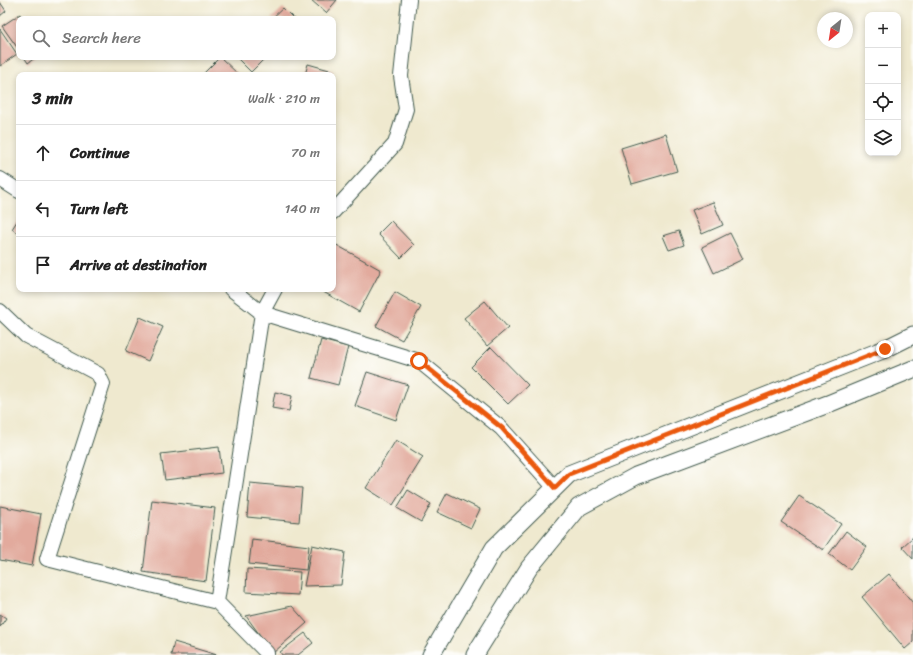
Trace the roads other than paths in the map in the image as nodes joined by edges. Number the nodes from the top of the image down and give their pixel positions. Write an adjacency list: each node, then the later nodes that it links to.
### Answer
1 (409, 0): 4 (street)
2 (0, 179): 3 (street)
3 (16, 188)
4 (336, 209)
5 (235, 292): 8 (street)
6 (273, 292): 8 (street)
7 (0, 311): 12 (street)
8 (262, 314): 11 (street); 12 (street)
9 (913, 335): 11 (street)
10 (913, 369): 15 (street)
11 (555, 488): 14 (street)
12 (217, 602): 13 (street)
13 (267, 655)
14 (431, 655)
15 (475, 655)

